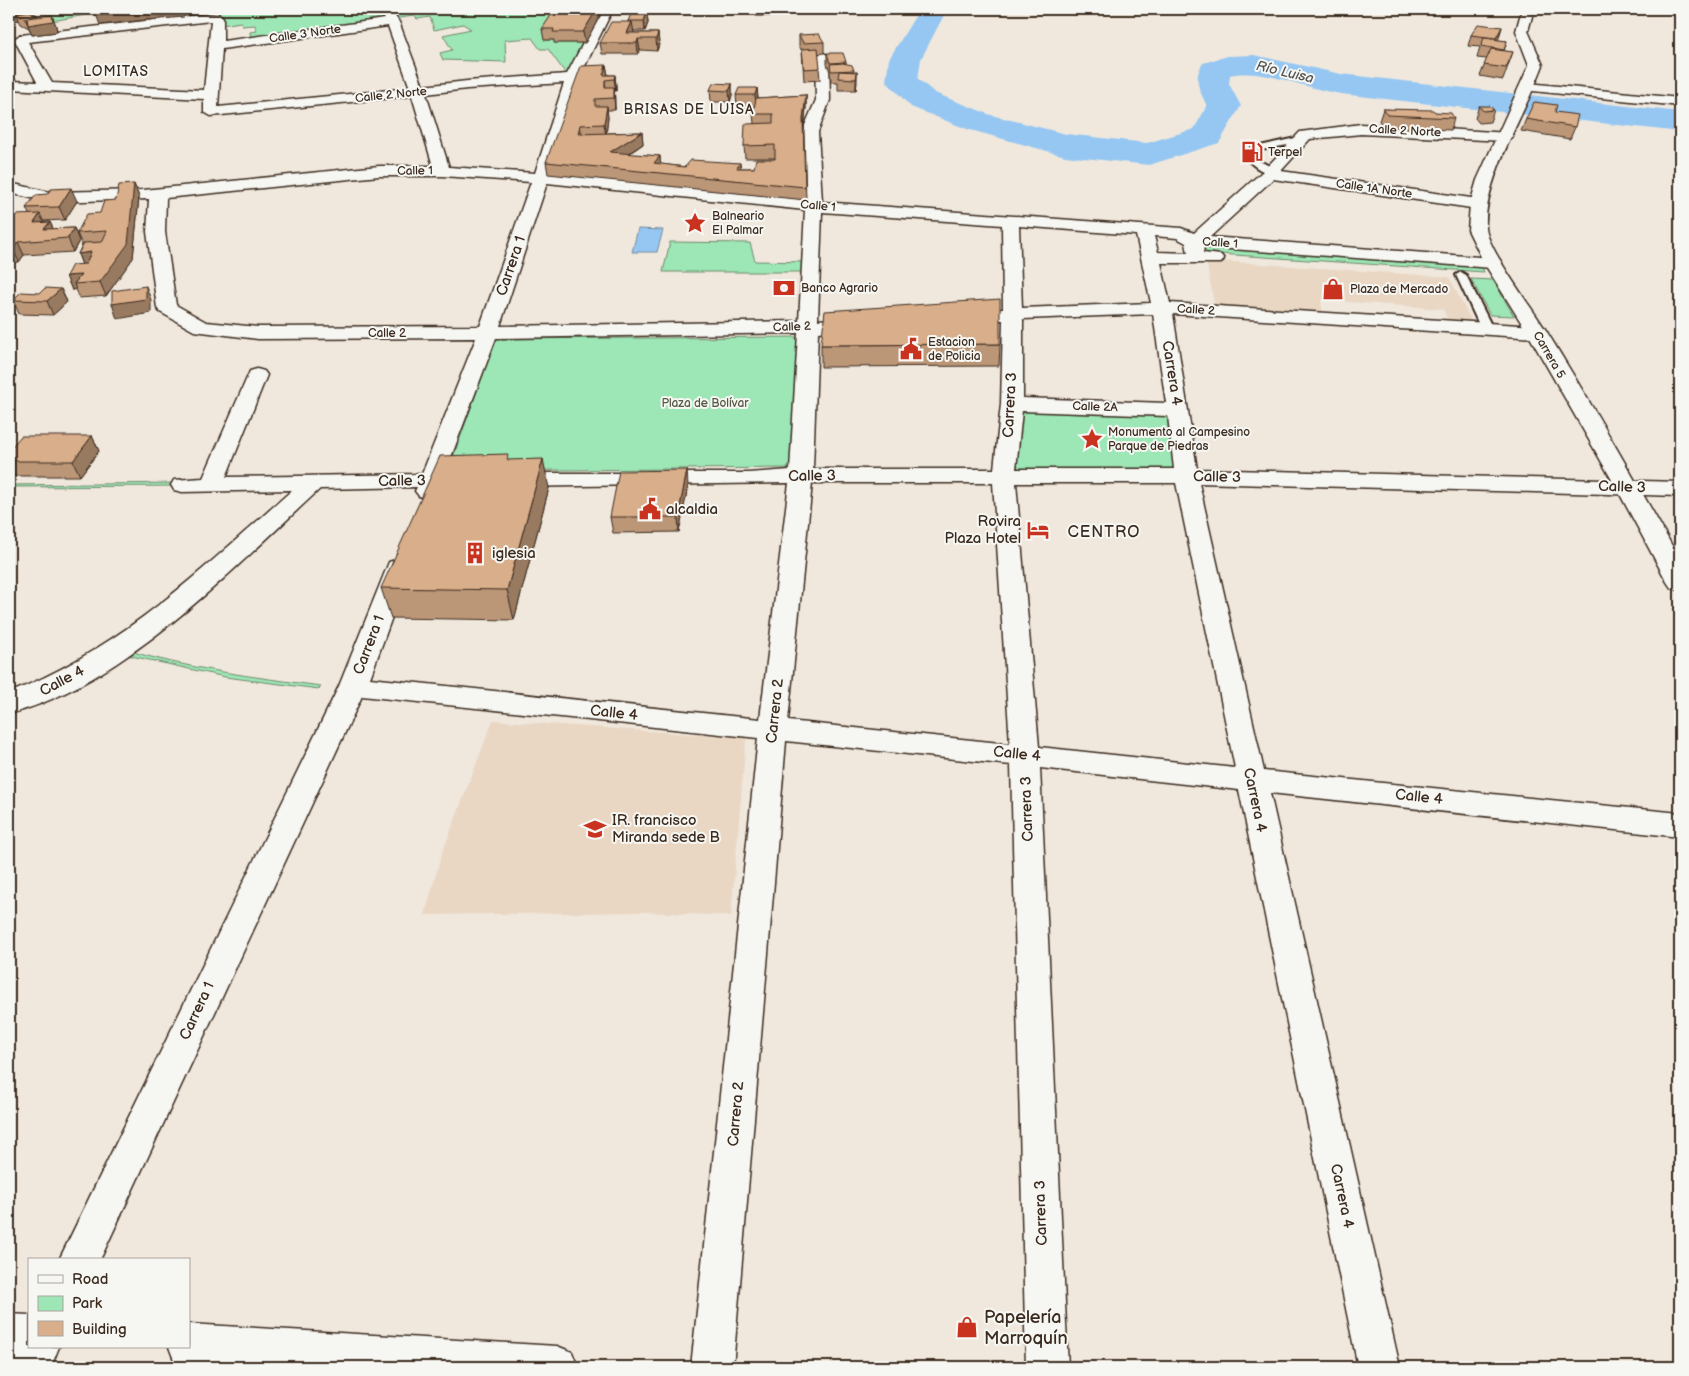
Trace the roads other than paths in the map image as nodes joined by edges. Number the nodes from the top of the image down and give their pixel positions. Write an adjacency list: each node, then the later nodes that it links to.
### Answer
1 (384, 9): 4 (street)
2 (607, 9): 8 (street, Carrera 1)
3 (1528, 9): 11 (street, Carrera 5)
4 (393, 22): 6 (street, Calle 3 Norte); 12 (street)
5 (14, 36): 6 (street); 10 (street)
6 (218, 46): 13 (street)
7 (822, 56): 23 (street, Carrera 2)
8 (572, 78): 12 (street, Calle 2 Norte); 19 (street, Carrera 1)
9 (9, 85): 10 (street)
10 (47, 87): 13 (street)
11 (1528, 88): 14 (street); 15 (street, Carrera 5)
12 (418, 92): 13 (street, Calle 2 Norte); 17 (street)
13 (210, 95)
14 (1680, 102)
15 (1510, 128): 16 (street, Calle 2 Norte); 22 (street, Carrera 5)
16 (1302, 138): 18 (street); 18 (lane)
17 (442, 171): 19 (street, Calle 1); 21 (street, Calle 1)
18 (1271, 172): 22 (street, Calle 1A Norte); 26 (street)
19 (541, 178): 23 (street, Calle 1); 36 (street, Carrera 1)
20 (9, 188): 21 (street, Calle 1)
21 (151, 194): 36 (street, Calle 2)
22 (1478, 204): 28 (street, Carrera 5)
23 (814, 206): 24 (street, Calle 1); 34 (street, Carrera 2)
24 (1010, 221): 25 (street, Calle 1); 31 (street, Carrera 3)
25 (1144, 231): 26 (street, Calle 1); 27 (street, Carrera 4)
26 (1196, 250): 27 (street, Calle 1); 28 (street, Calle 1); 29 (street, Calle 1)
27 (1151, 257): 30 (street, Carrera 4)
28 (1497, 270): 29 (street, Calle 1); 37 (street, Carrera 5)
29 (1461, 275): 35 (lane)
30 (1161, 308): 31 (street, Calle 2); 35 (street, Calle 2); 40 (street, Carrera 4)
31 (1013, 313): 32 (street, Calle 2); 39 (street, Carrera 3)
32 (945, 318)
33 (876, 322): 34 (street, Calle 2)
34 (808, 327): 36 (street, Calle 2); 41 (street, Carrera 2)
35 (1487, 329): 37 (street, Calle 2)
36 (488, 332): 44 (street, Carrera 1)
37 (1537, 332): 48 (street, Carrera 5)
38 (257, 375): 46 (street)
39 (1012, 404): 40 (street, Calle 2A); 43 (street, Carrera 3)
40 (1178, 410): 42 (street, Carrera 4)
41 (801, 476): 43 (street, Calle 3); 44 (street, Calle 3); 53 (street, Carrera 2)
42 (1186, 476): 43 (street, Calle 3); 48 (street, Calle 3); 55 (street, Carrera 4)
43 (1004, 477): 54 (street, Carrera 3)
44 (431, 480): 45 (street, Calle 3); 51 (street, Carrera 1)
45 (313, 483): 46 (street, Calle 3); 52 (street, Calle 4)
46 (212, 484): 47 (street, Calle 3)
47 (182, 485)
48 (1628, 486): 49 (street, Calle 3); 50 (street, Carrera 5)
49 (1680, 489)
50 (1680, 582)
51 (353, 686): 53 (street, Calle 4); 57 (street, Carrera 1)
52 (9, 704)
53 (773, 729): 54 (street, Calle 4); 64 (street, Carrera 2)
54 (1025, 755): 55 (street, Calle 4); 65 (street, Carrera 3)
55 (1251, 779): 56 (street, Calle 4); 66 (street, Carrera 4)
56 (1680, 824)
57 (80, 1258)
58 (9, 1335): 59 (street)
59 (28, 1336)
60 (190, 1345): 63 (street)
61 (38, 1348): 62 (street)
62 (29, 1367)
63 (557, 1367)
64 (712, 1367)
65 (1047, 1367)
66 (1379, 1367)

